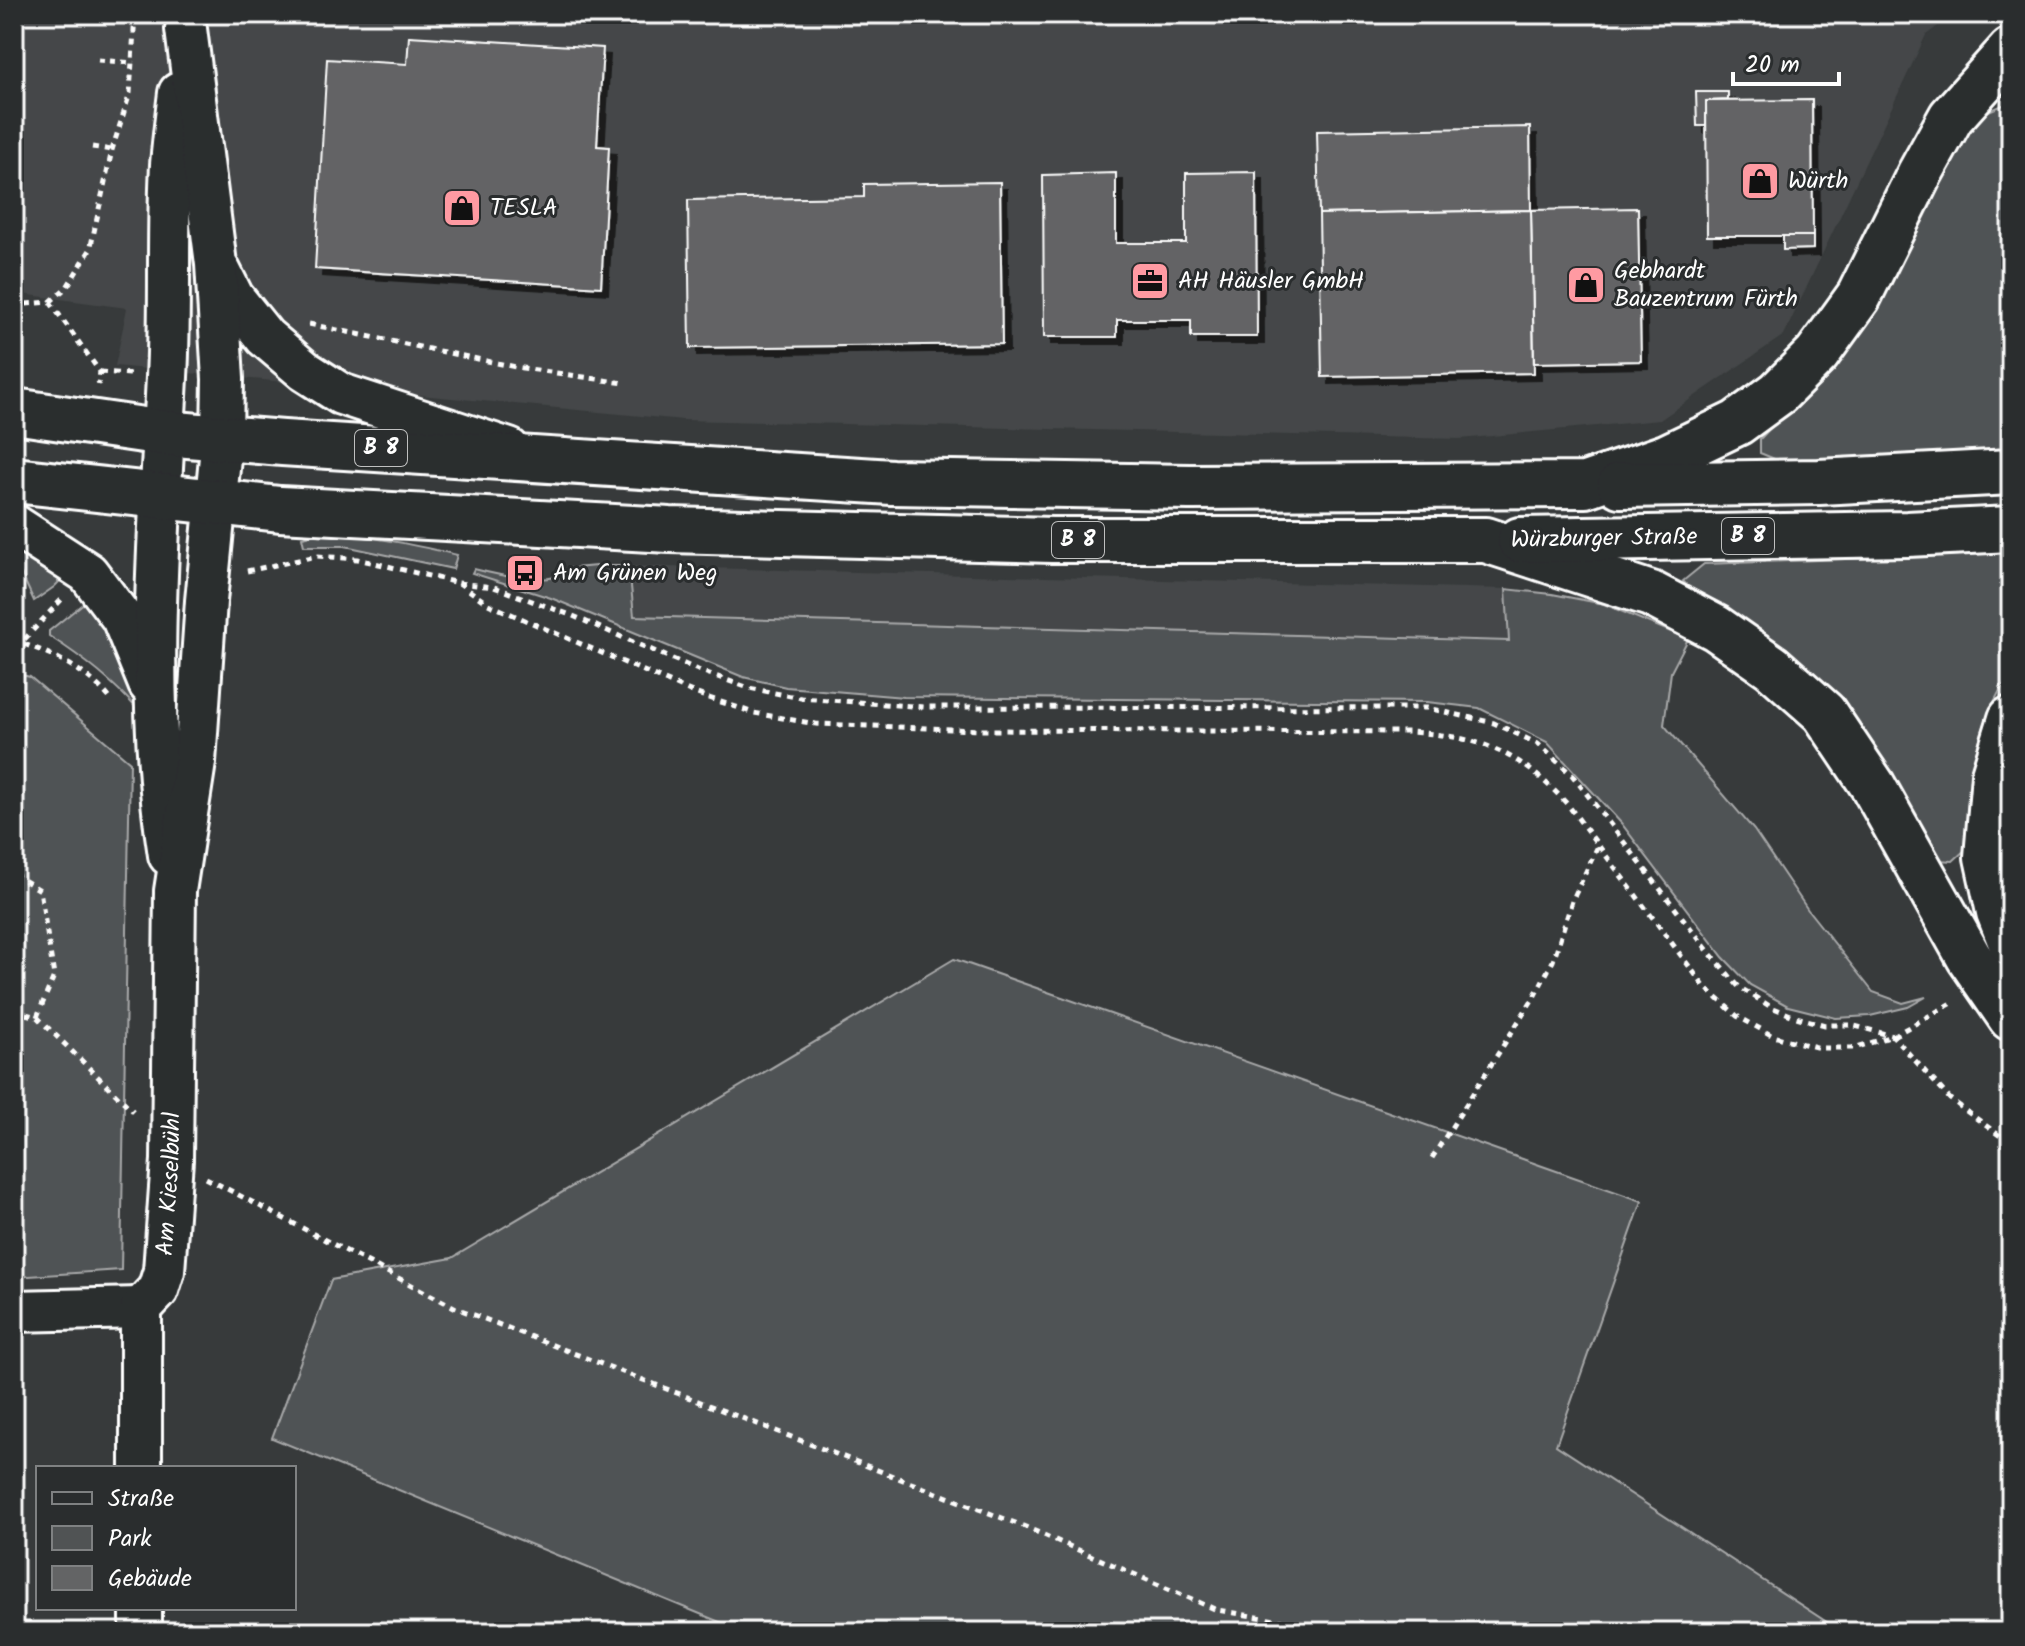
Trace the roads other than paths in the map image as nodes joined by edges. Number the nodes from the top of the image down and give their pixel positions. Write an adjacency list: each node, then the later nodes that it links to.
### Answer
1 (186, 21): 3 (street); 5 (street)
2 (2011, 50): 10 (main road)
3 (216, 264): 6 (street); 7 (street)
4 (14, 411): 5 (main road, B 8)
5 (164, 433): 6 (main road, B 8); 11 (street, Am Kieselbühl)
6 (222, 437): 7 (main road, B 8); 12 (street, Am Kieselbühl)
7 (540, 459): 10 (main road, B 8)
8 (2011, 472): 10 (main road, B 8)
9 (14, 480): 11 (main road, B 8)
10 (1585, 485)
11 (162, 497): 12 (main road, B 8); 16 (street, Am Kieselbühl)
12 (216, 503): 15 (main road, B 8); 18 (street, Am Kieselbühl)
13 (14, 525): 16 (street)
14 (2011, 529): 15 (main road, Würzburger Straße / B 8)
15 (1486, 540): 20 (main road)
16 (156, 703): 18 (street, Am Kieselbühl)
17 (2011, 719): 19 (main road)
18 (175, 891): 21 (street, Am Kieselbühl)
19 (2011, 943)
20 (2011, 1018)
21 (141, 1308): 22 (street); 23 (street)
22 (14, 1311)
23 (141, 1466)
24 (141, 1610): 25 (street)
25 (141, 1632)

